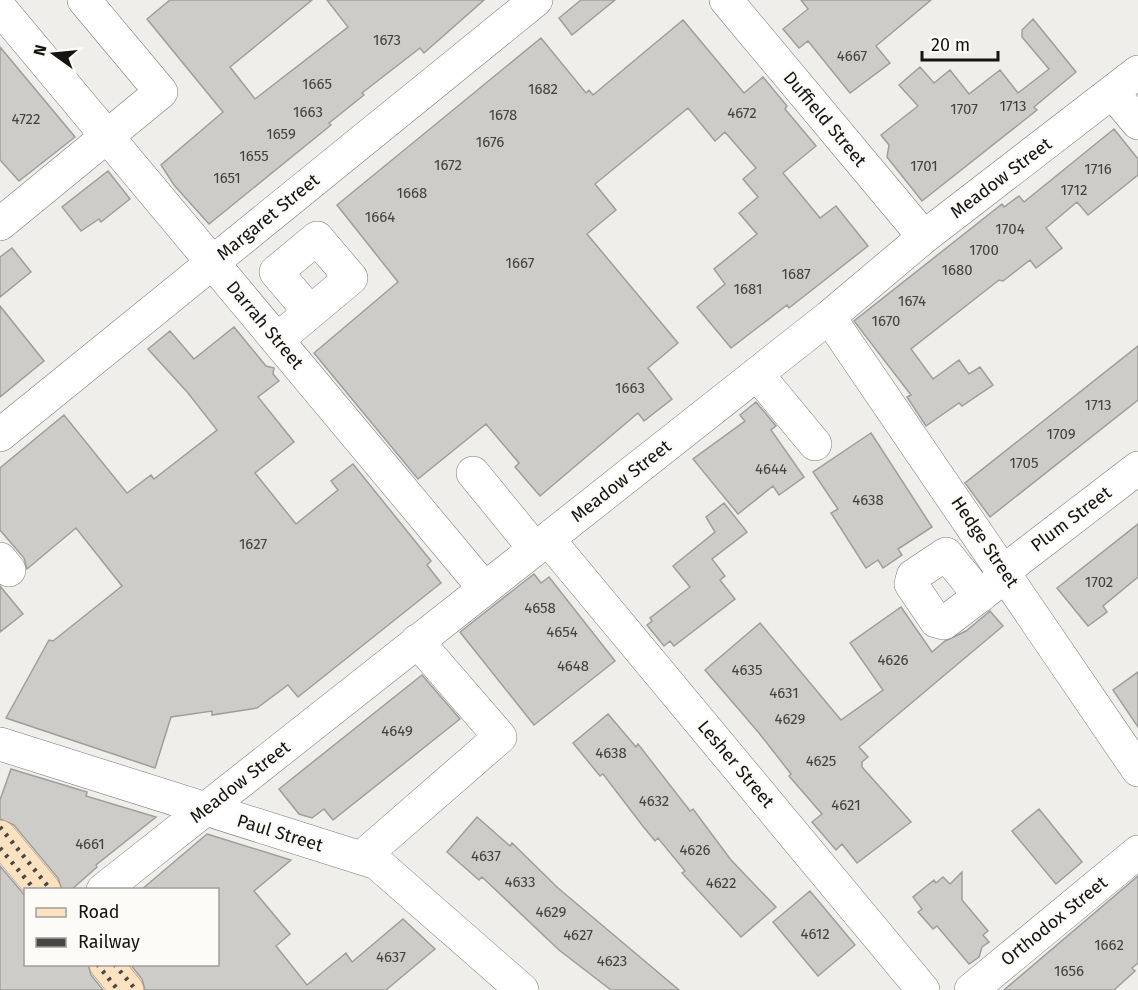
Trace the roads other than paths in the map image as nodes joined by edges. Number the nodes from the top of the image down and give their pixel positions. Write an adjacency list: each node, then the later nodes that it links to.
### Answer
1 (84, 0): 8 (street)
2 (536, 0): 11 (street, Margaret Street)
3 (726, 0): 10 (street, Duffield Street)
4 (4, 5): 8 (street, Darrah Street)
5 (1138, 72): 6 (street, Meadow Street)
6 (1113, 93): 7 (street); 10 (street, Meadow Street)
7 (1138, 123)
8 (107, 137): 9 (street); 11 (street, Darrah Street)
9 (0, 224)
10 (924, 237): 13 (street, Meadow Street)
11 (212, 262): 14 (street, Darrah Street); 16 (street, Margaret Street)
12 (310, 312): 14 (street)
13 (829, 317): 15 (street, Meadow Street); 21 (street, Hedge Street)
14 (277, 339): 22 (street, Darrah Street)
15 (757, 374): 17 (street); 20 (street, Meadow Street)
16 (0, 435)
17 (815, 444)
18 (1138, 468): 21 (street, Plum Street)
19 (473, 473): 20 (street, Lesher Street)
20 (542, 544): 22 (street, Meadow Street); 36 (street, Lesher Street)
21 (1006, 573): 23 (street, Plum Street); 26 (street, Hedge Street)
22 (484, 588): 24 (street, Meadow Street)
23 (980, 596)
24 (417, 641): 27 (street, Meadow Street); 30 (street)
25 (0, 744): 27 (street, Paul Street)
26 (1138, 770)
27 (205, 810): 30 (street, Paul Street); 32 (street, Meadow Street)
28 (0, 837): 31 (main road)
29 (1138, 852): 37 (street, Orthodox Street)
30 (361, 858): 35 (street, Paul Street)
31 (42, 888)
32 (106, 888)
33 (108, 966): 34 (main road)
34 (127, 990)
35 (520, 990)
36 (923, 990)
37 (971, 990)

